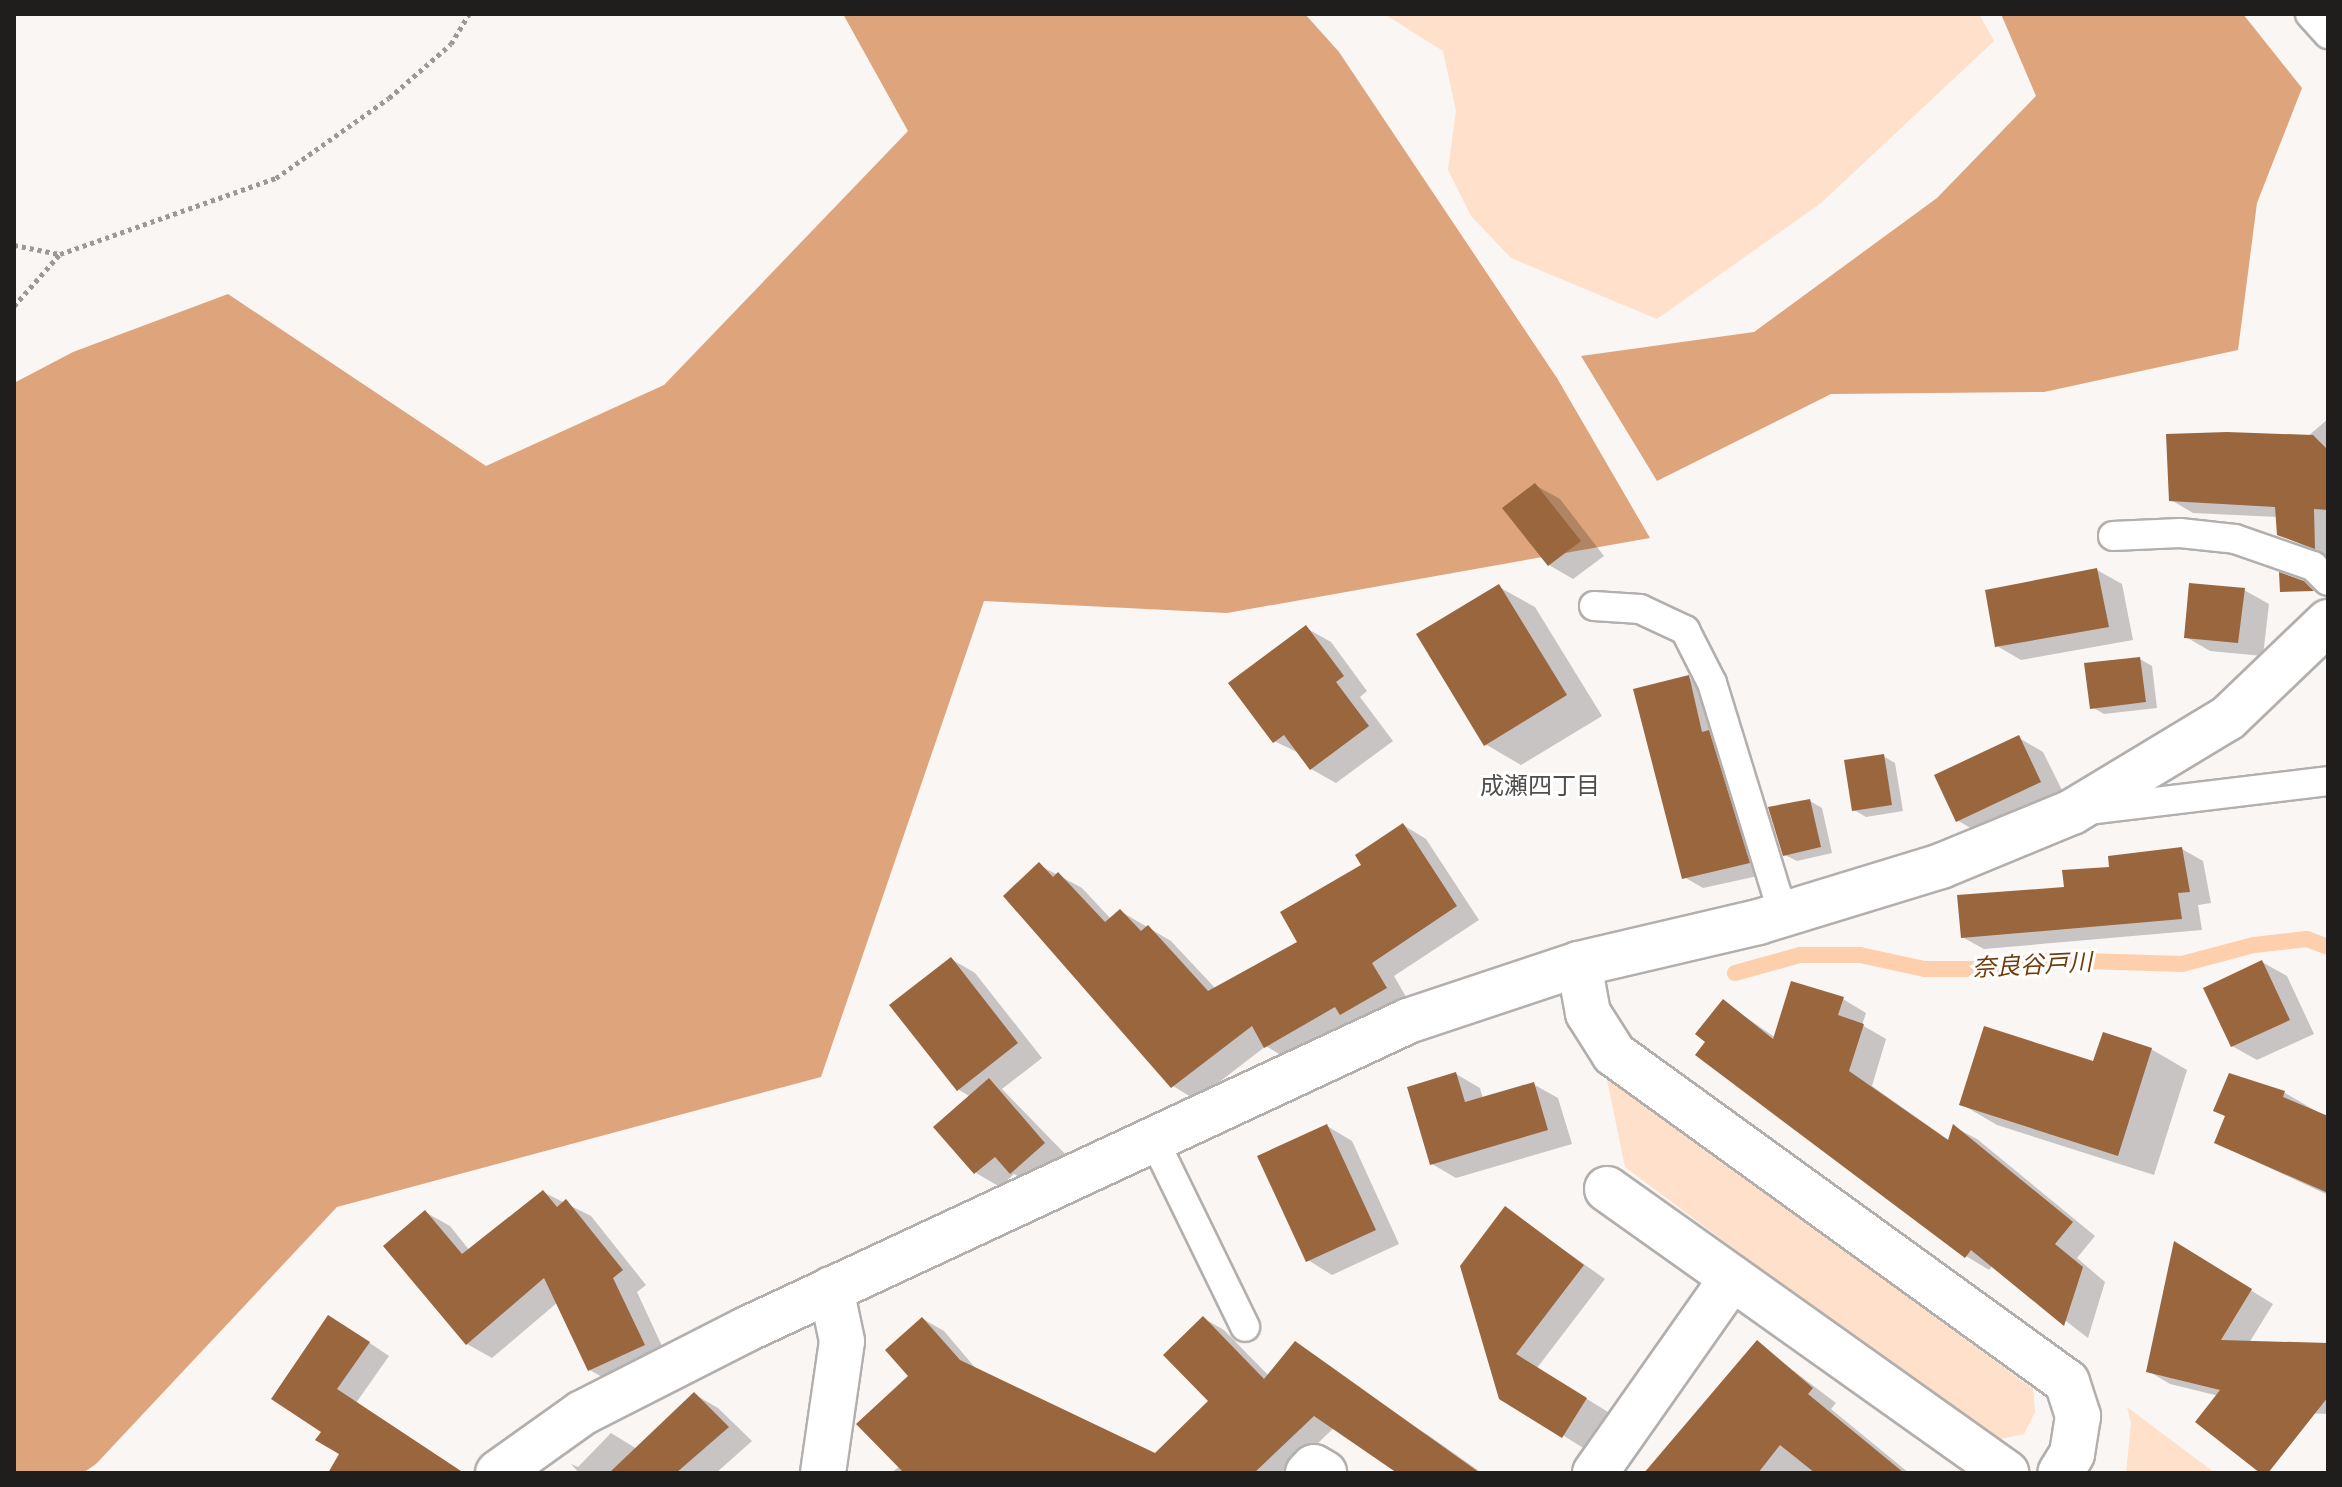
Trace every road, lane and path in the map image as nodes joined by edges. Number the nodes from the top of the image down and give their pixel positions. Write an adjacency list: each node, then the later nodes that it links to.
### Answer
1 (469, 14): 5 (path)
2 (2310, 14): 3 (lane)
3 (2328, 34)
4 (14, 245): 5 (path)
5 (60, 254): 6 (path)
6 (14, 306)
7 (2113, 536): 8 (lane)
8 (2328, 581)
9 (1594, 606): 13 (lane)
10 (2328, 622): 12 (street)
11 (2328, 781): 12 (lane)
12 (2072, 812): 13 (street)
13 (1783, 914): 14 (street)
14 (1579, 964): 15 (street); 26 (street)
15 (1153, 1138): 18 (street); 19 (lane)
16 (1607, 1189): 17 (street)
17 (1732, 1278): 24 (street); 25 (street)
18 (831, 1289): 20 (street); 21 (street)
19 (1245, 1327)
20 (498, 1473)
21 (823, 1473)
22 (1308, 1473): 23 (street)
23 (1324, 1473)
24 (1596, 1473)
25 (2006, 1473)
26 (2060, 1473)

